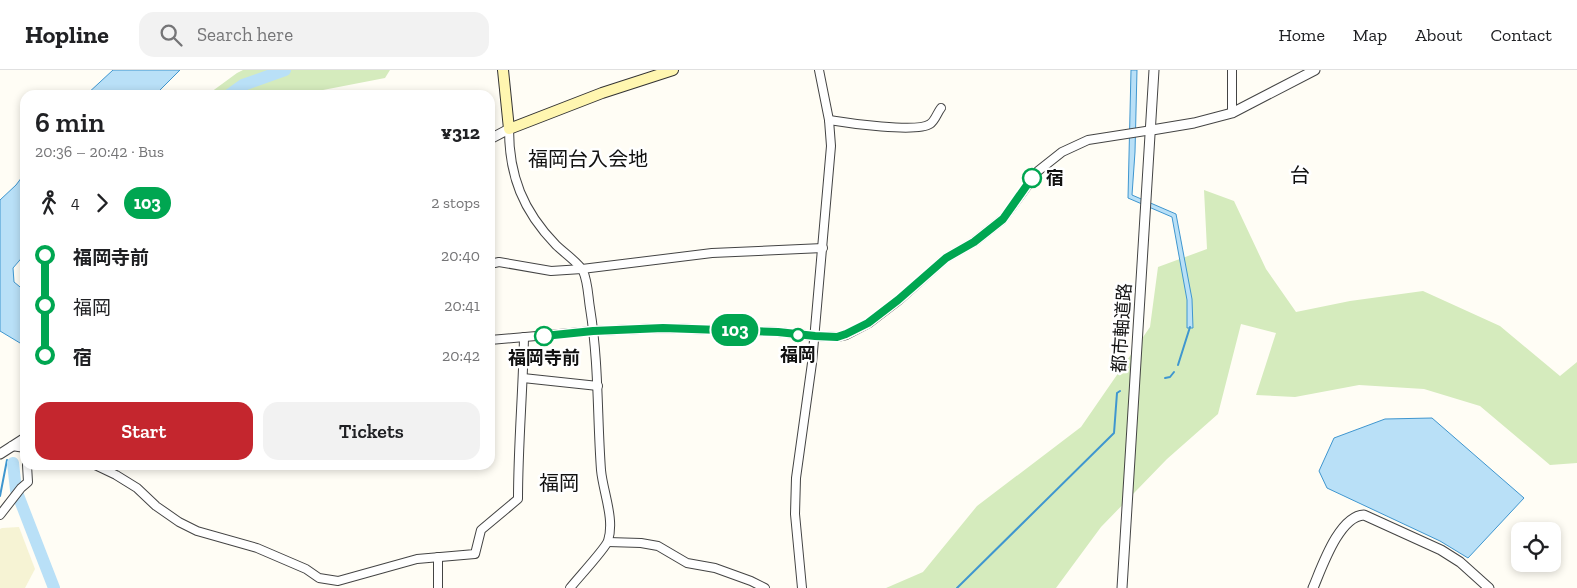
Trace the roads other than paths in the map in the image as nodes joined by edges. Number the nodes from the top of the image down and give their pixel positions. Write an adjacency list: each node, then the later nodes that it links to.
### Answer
1 (503, 70): 10 (main road)
2 (673, 70): 10 (main road)
3 (819, 70): 9 (street)
4 (1154, 70): 11 (street, 都市軸道路)
5 (1232, 70): 8 (street)
6 (1315, 70): 8 (street)
7 (941, 108): 9 (street)
8 (1232, 113): 11 (street)
9 (829, 120): 13 (street)
10 (509, 130): 12 (street); 15 (street)
11 (1152, 130): 17 (street); 35 (street, 都市軸道路)
12 (495, 137)
13 (823, 248): 15 (street); 17 (street)
14 (495, 263): 15 (street)
15 (582, 269): 16 (street)
16 (593, 331): 17 (street); 18 (street); 21 (street)
17 (815, 336): 34 (street)
18 (524, 337): 19 (street); 20 (street)
19 (495, 340)
20 (523, 378): 21 (street); 30 (street)
21 (598, 386): 29 (street)
22 (20, 441): 23 (street)
23 (12, 446): 24 (street); 25 (street)
24 (20, 448)
25 (0, 454)
26 (27, 470): 28 (street)
27 (106, 470): 30 (street)
28 (0, 515)
29 (608, 542): 32 (street); 33 (street)
30 (438, 557): 31 (street)
31 (438, 588)
32 (570, 588)
33 (765, 588)
34 (802, 588)
35 (1122, 588)
36 (1313, 588): 37 (street)
37 (1489, 588)

